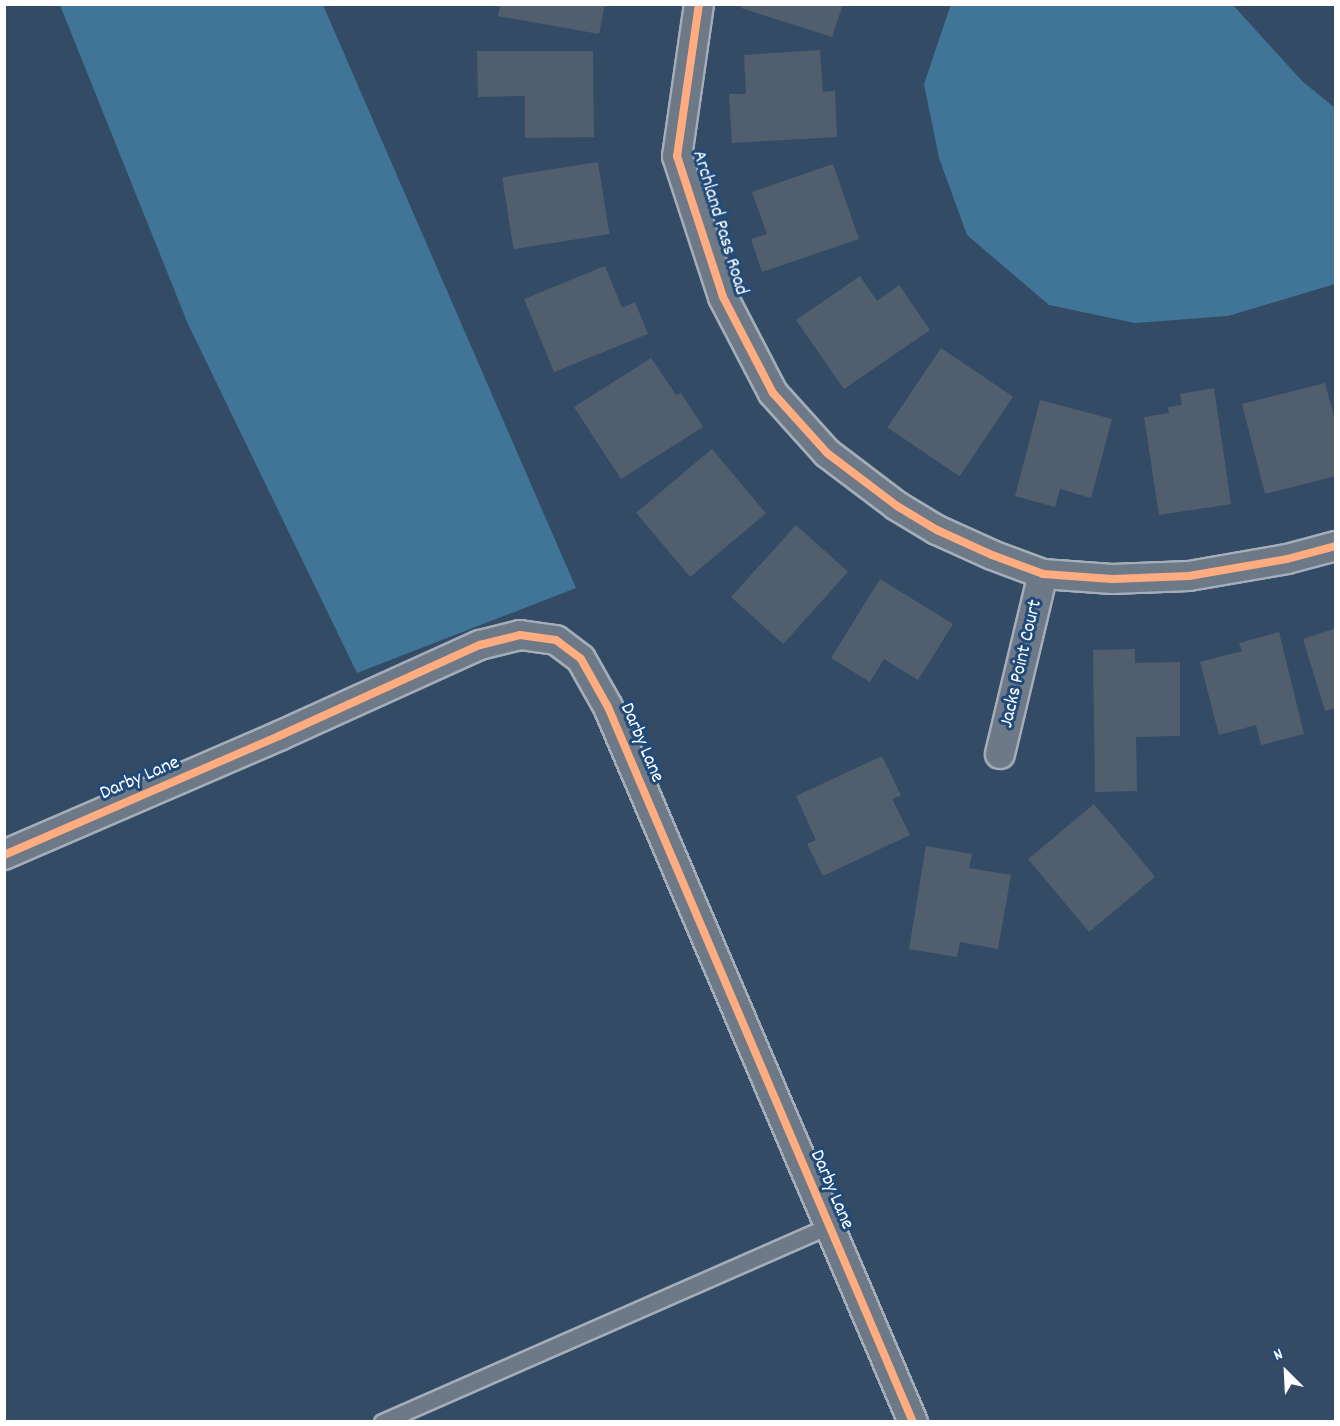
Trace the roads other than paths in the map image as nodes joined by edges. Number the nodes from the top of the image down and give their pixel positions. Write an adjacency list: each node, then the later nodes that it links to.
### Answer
1 (699, 4): 3 (street, Archland Pass Road)
2 (1335, 546): 3 (street, Archland Pass Road)
3 (1043, 574): 4 (street, Jacks Point Court)
4 (1000, 754)
5 (4, 855): 6 (street, Darby Lane)
6 (829, 1226): 7 (lane); 8 (street, Darby Lane)
7 (382, 1422)
8 (913, 1422)

